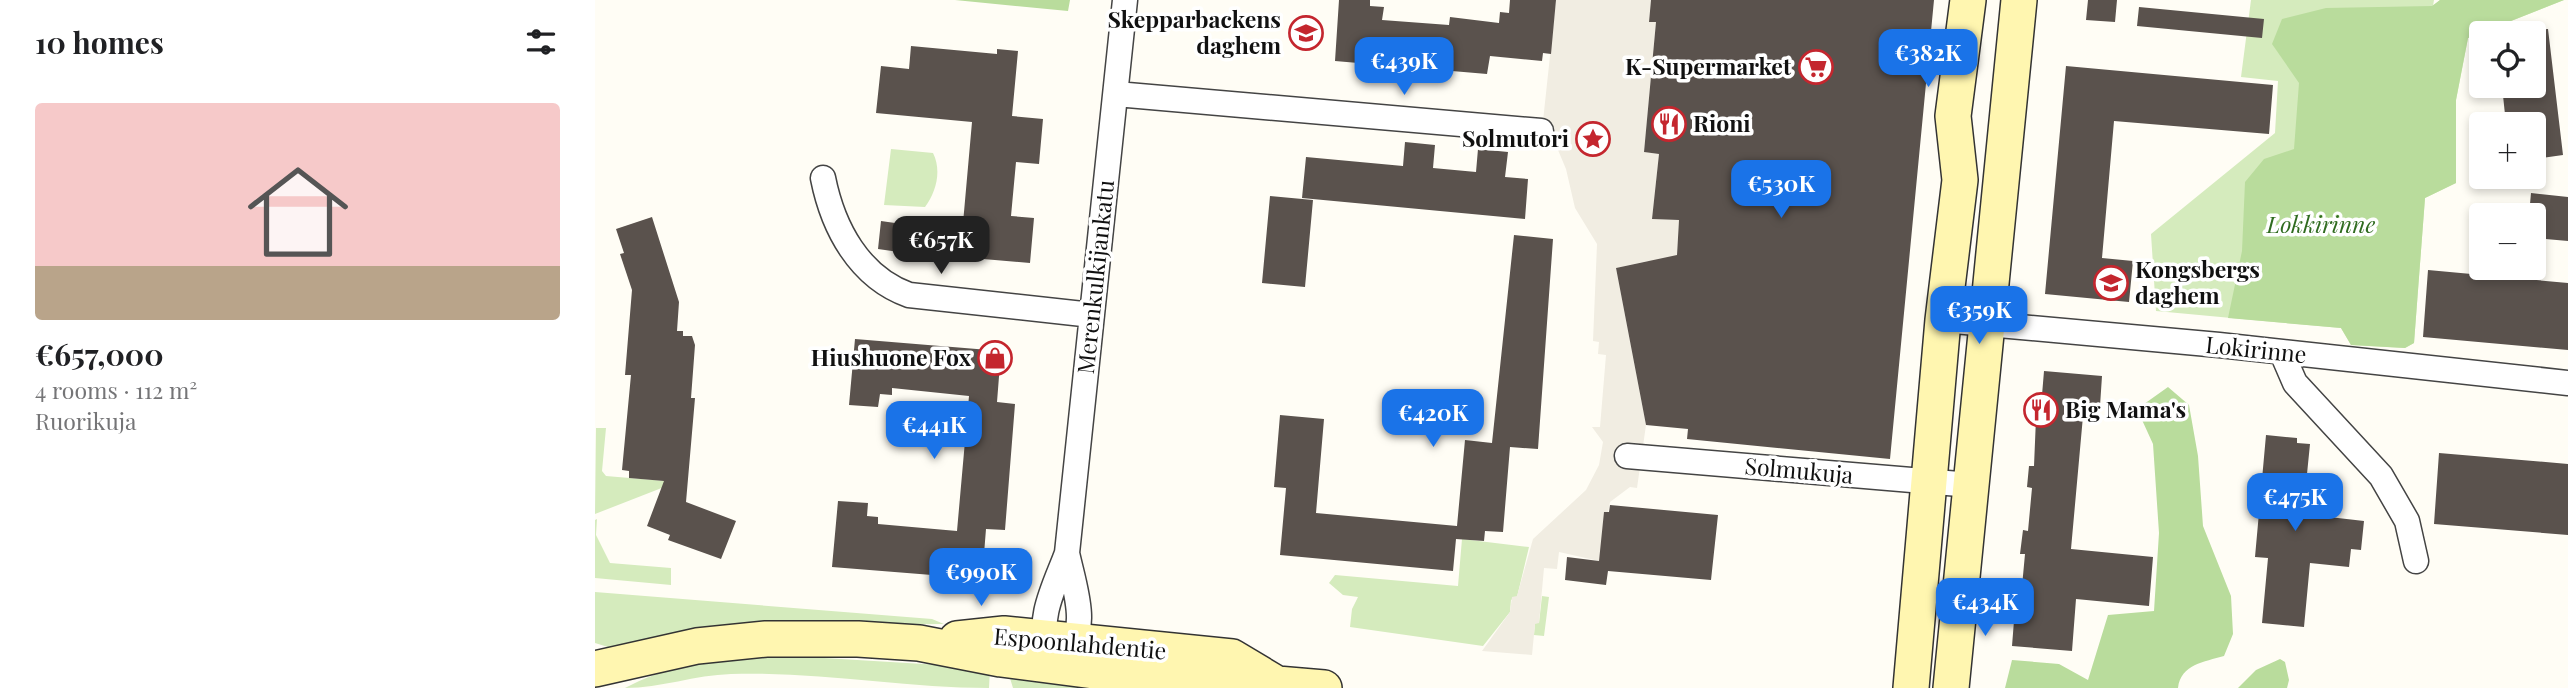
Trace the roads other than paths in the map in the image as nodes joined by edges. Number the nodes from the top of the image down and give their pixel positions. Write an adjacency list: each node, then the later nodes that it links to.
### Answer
1 (1125, 0): 4 (street, Merenkulkijankatu)
2 (1968, 0): 8 (main road)
3 (2019, 0): 9 (main road)
4 (1116, 93): 5 (street); 7 (street, Merenkulkijankatu)
5 (1541, 131)
6 (823, 178): 7 (street)
7 (1092, 315): 15 (street, Merenkulkijankatu)
8 (1943, 320): 9 (street, Lokirinne); 13 (main road)
9 (1986, 324): 10 (street, Lokirinne); 14 (main road)
10 (2282, 353): 11 (street, Lokirinne); 16 (street)
11 (2568, 383)
12 (1627, 456): 13 (street, Solmukuja)
13 (1928, 481): 14 (street, Solmukuja); 24 (main road)
14 (1971, 485): 25 (main road)
15 (1067, 553): 17 (street, Merenkulkijankatu); 17 (street, Merenkulkijankatu)
16 (2416, 561)
17 (1060, 649): 18 (main road, Espoonlahdentie); 20 (main road, Espoonlahdentie); 22 (main road, Espoonlahdentie)
18 (647, 659): 19 (main road, Espoonlahdentie); 21 (main road, Espoonlahdentie)
19 (595, 669)
20 (1277, 686): 22 (main road, Espoonlahdentie); 23 (main road, Espoonlahdentie)
21 (602, 688)
22 (1229, 688)
23 (1324, 688)
24 (1911, 688)
25 (1951, 688)

